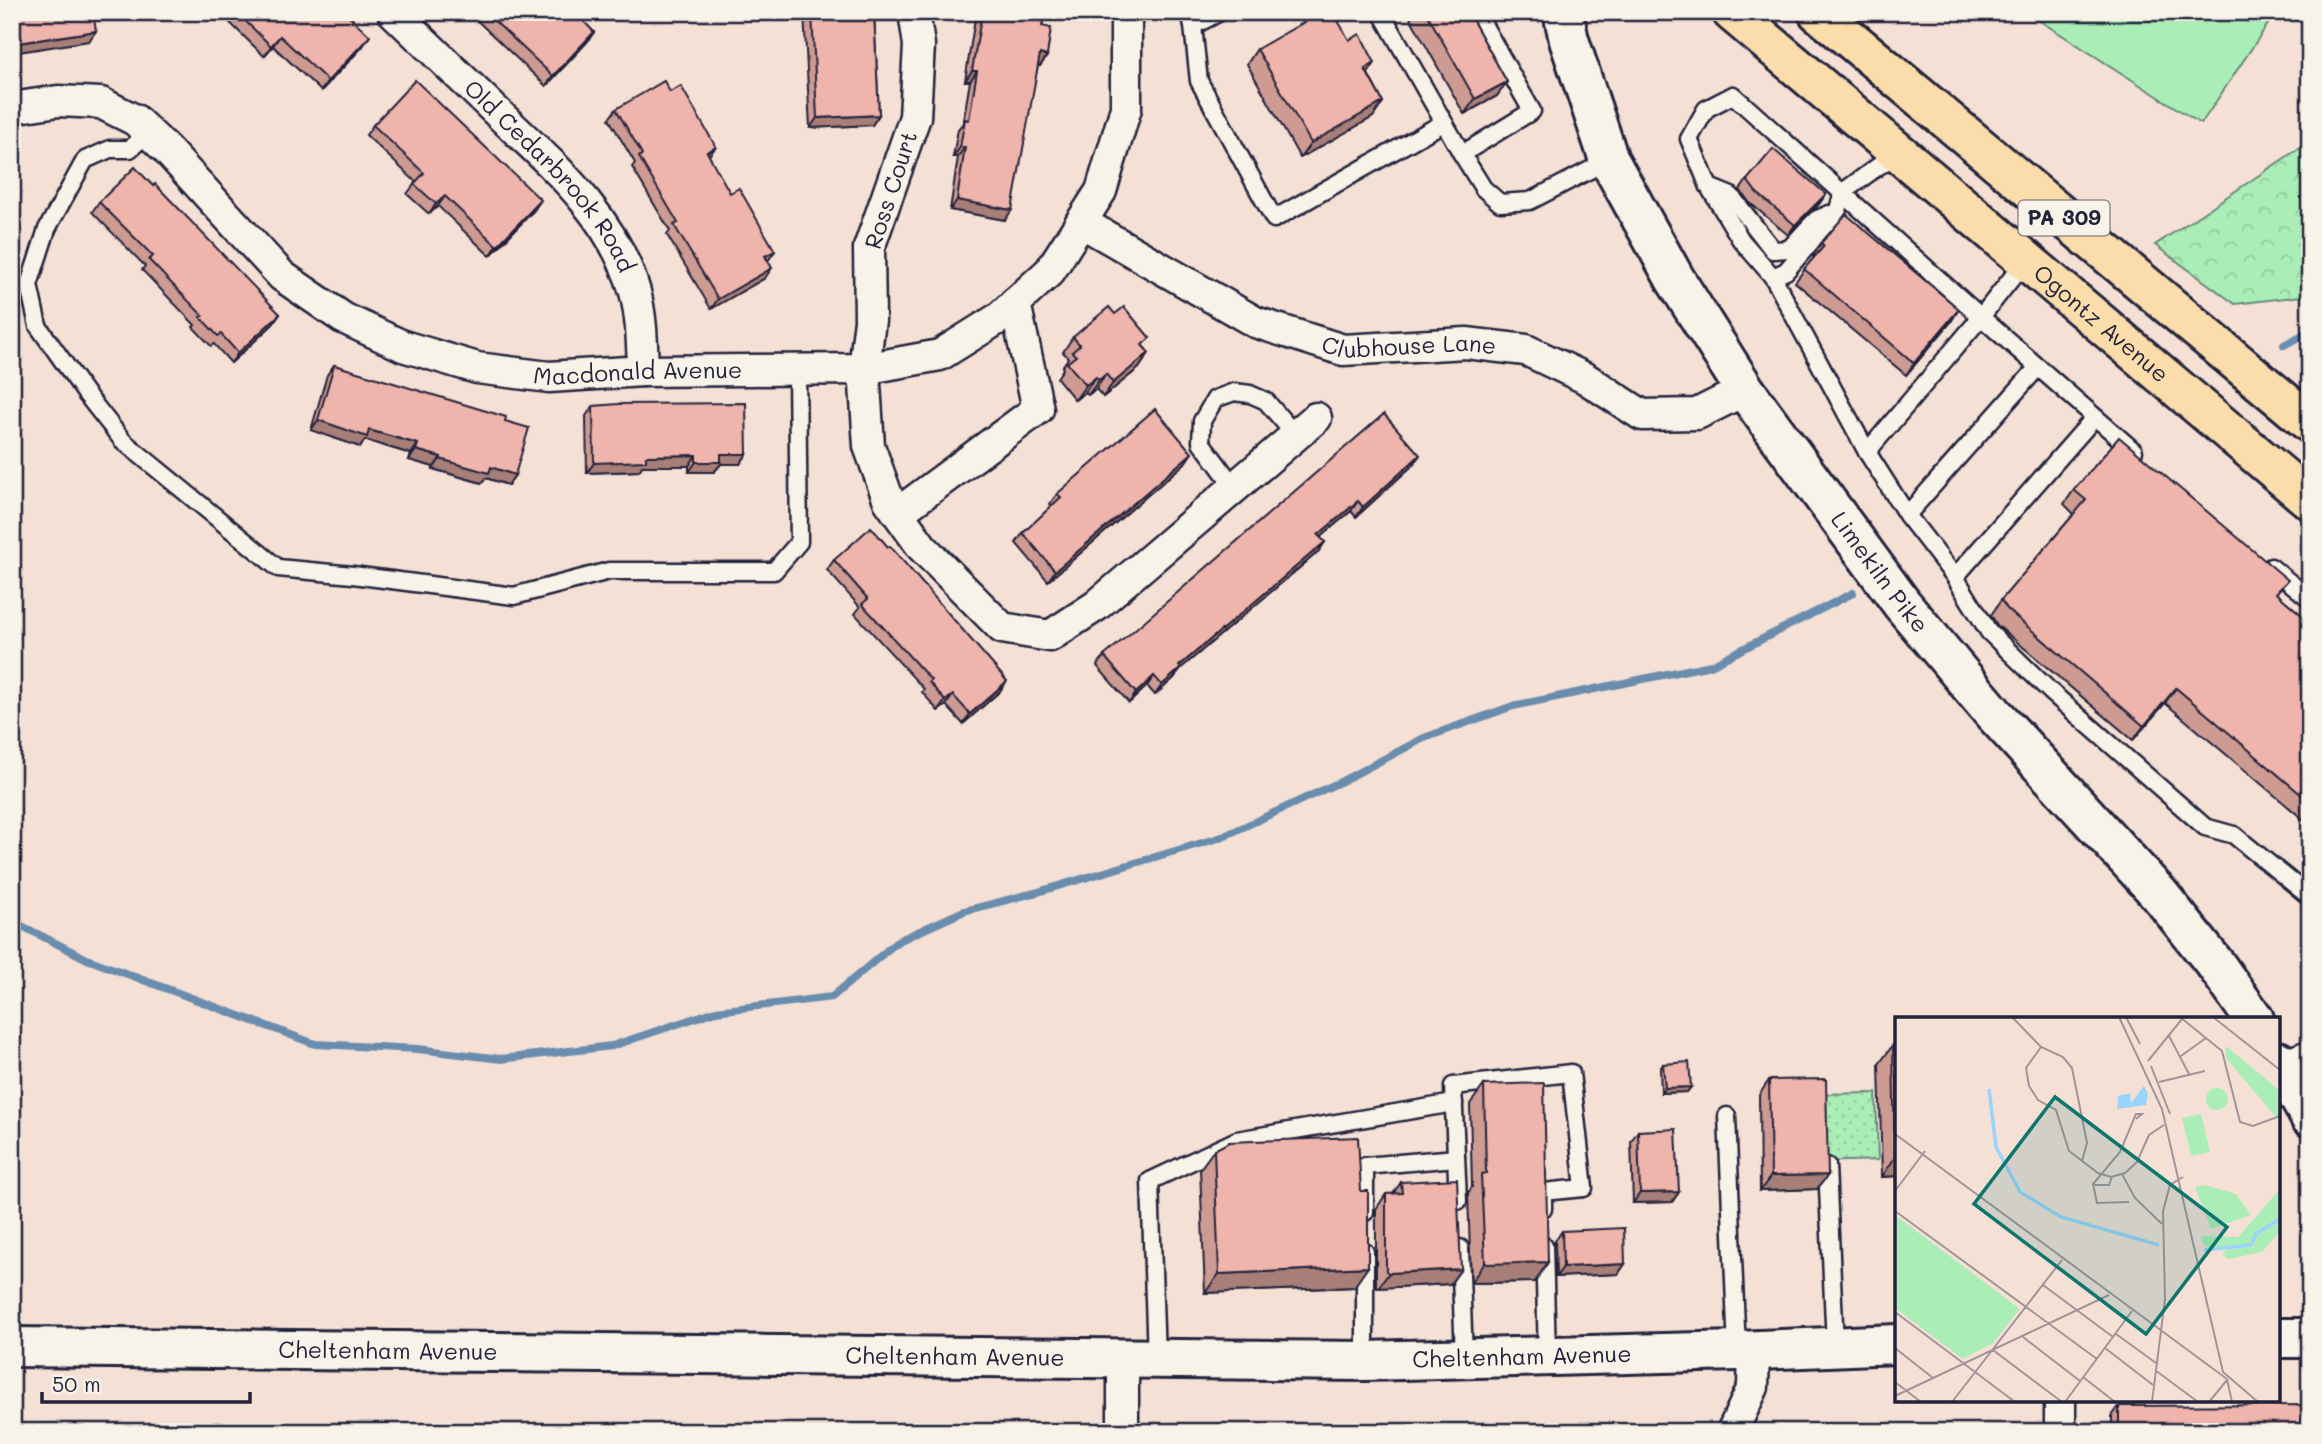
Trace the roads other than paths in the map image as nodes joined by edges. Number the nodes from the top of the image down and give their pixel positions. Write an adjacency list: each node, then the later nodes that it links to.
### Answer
1 (393, 12): 29 (street, Old Cedarbrook Road)
2 (914, 12): 28 (street, Ross Court)
3 (1125, 12): 22 (street, Macdonald Avenue)
4 (1220, 12): 11 (lane)
5 (1381, 12): 14 (lane)
6 (1476, 12): 16 (lane)
7 (1549, 12): 12 (main road, Limekiln Pike)
8 (1563, 12): 12 (main road, Limekiln Pike)
9 (1732, 12): 17 (highway, Ogontz Avenue / PA 309)
10 (1818, 12): 33 (highway, PA 309)
11 (1191, 19): 14 (lane)
12 (1582, 76): 18 (main road, Limekiln Pike)
13 (12, 108): 15 (street, Macdonald Avenue)
14 (1443, 123): 16 (lane)
15 (148, 132): 29 (street, Macdonald Avenue); 30 (lane)
16 (1462, 154): 18 (lane)
17 (1903, 157): 20 (lane); 23 (highway, Ogontz Avenue / PA 309)
18 (1609, 160): 31 (main road, Limekiln Pike)
19 (1709, 187): 20 (lane); 21 (lane); 24 (lane)
20 (1843, 192): 21 (lane); 26 (lane)
21 (1838, 211): 24 (lane)
22 (1081, 222): 25 (street, Macdonald Avenue); 31 (street, Clubhouse Lane)
23 (2026, 260): 26 (lane); 38 (highway, Ogontz Avenue / PA 309)
24 (1773, 277): 35 (lane)
25 (1015, 303): 28 (street, Macdonald Avenue); 39 (street)
26 (1981, 317): 27 (lane); 35 (lane)
27 (2038, 366): 32 (lane); 40 (lane)
28 (864, 369): 30 (street, Macdonald Avenue); 39 (street, Ross Court)
29 (643, 371): 30 (street, Macdonald Avenue)
30 (797, 371)
31 (1745, 390): 45 (main road, Limekiln Pike)
32 (2095, 417): 36 (lane); 42 (lane)
33 (2310, 423)
34 (1306, 427): 37 (street, Ross Court); 37 (lane)
35 (1867, 452): 40 (lane)
36 (2145, 460)
37 (1235, 488): 39 (street, Ross Court)
38 (2310, 500)
39 (898, 513)
40 (1907, 515): 42 (lane)
41 (2257, 555): 43 (lane)
42 (1955, 577): 44 (lane)
43 (2310, 599)
44 (2310, 897)
45 (2253, 1017)
46 (2310, 1048): 47 (lane)
47 (2280, 1060)
48 (2280, 1064): 51 (main road)
49 (1454, 1103): 52 (lane); 62 (lane); 63 (lane)
50 (1727, 1116): 61 (lane)
51 (2310, 1117)
52 (1456, 1158): 54 (lane); 65 (lane)
53 (1826, 1166): 59 (lane)
54 (1458, 1211)
55 (1460, 1238): 64 (lane)
56 (2280, 1338): 57 (main road)
57 (2310, 1338)
58 (1895, 1344): 59 (main road, Cheltenham Avenue)
59 (1835, 1346): 61 (main road, Cheltenham Avenue)
60 (12, 1347): 63 (main road, Cheltenham Avenue)
61 (1746, 1350): 62 (main road, Cheltenham Avenue); 68 (street)
62 (1547, 1355): 64 (main road, Cheltenham Avenue)
63 (1140, 1357): 65 (main road, Cheltenham Avenue); 67 (street)
64 (1464, 1358): 65 (main road, Cheltenham Avenue)
65 (1365, 1361)
66 (2060, 1402): 69 (street)
67 (1123, 1432)
68 (1732, 1432)
69 (2060, 1432)

